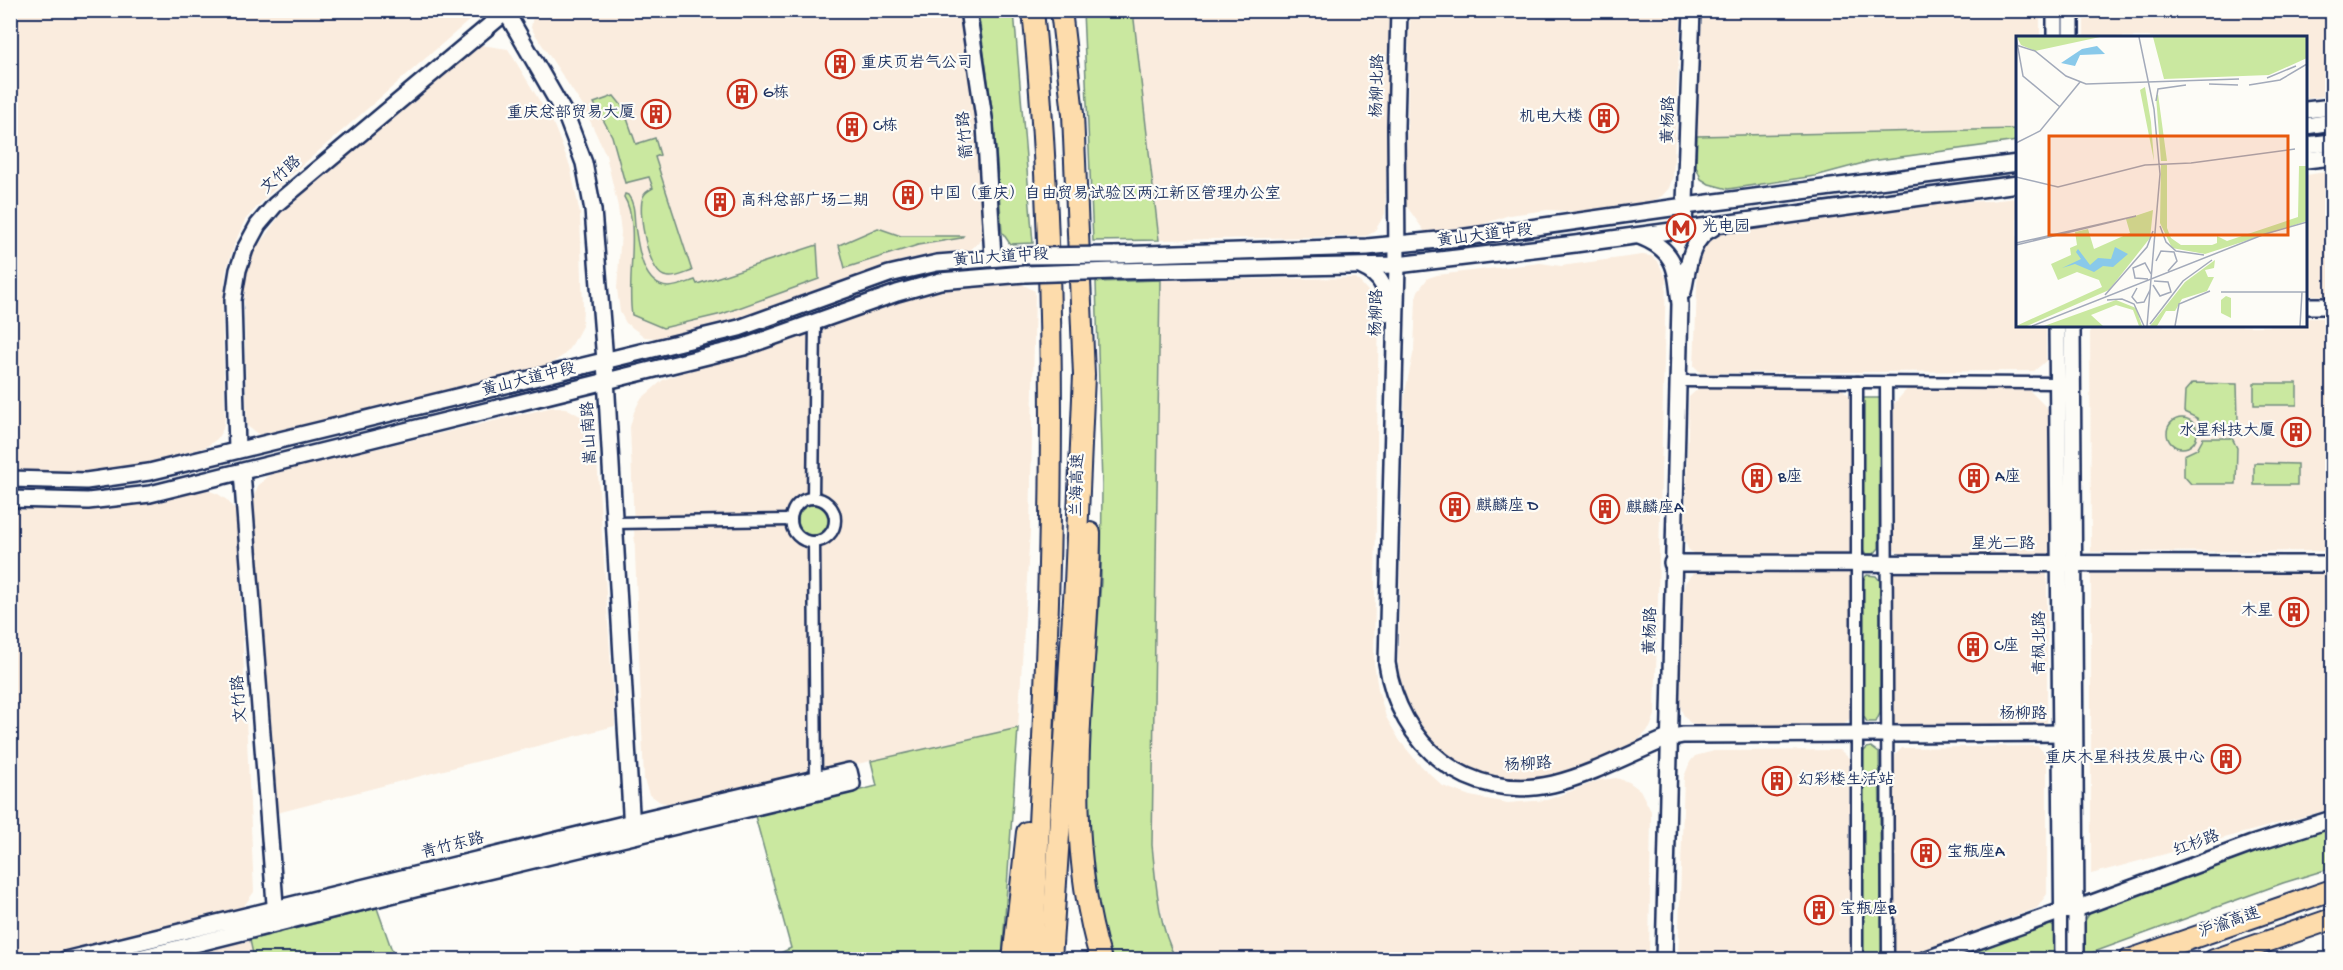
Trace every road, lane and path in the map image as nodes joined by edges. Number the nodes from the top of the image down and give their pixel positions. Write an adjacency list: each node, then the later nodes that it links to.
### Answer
1 (968, 10): 30 (street, 箭竹路)
2 (1034, 10): 59 (highway, 兰海高速)
3 (1061, 10): 14 (highway, 兰海高速)
4 (1074, 10): 14 (highway)
5 (1399, 10): 21 (street, 杨柳北路)
6 (1692, 10): 24 (street, 黄杨路)
7 (2055, 10): 10 (street)
8 (2071, 10): 11 (street)
9 (507, 11): 39 (street, 嵩山南路); 46 (street, 文竹路)
10 (2055, 36)
11 (2071, 36)
12 (2332, 107): 13 (street)
13 (2307, 110)
14 (1073, 114): 40 (highway, 兰海高速)
15 (2332, 122): 16 (street)
16 (2307, 126)
17 (2332, 142): 18 (street)
18 (2307, 145)
19 (2332, 157): 20 (street)
20 (2307, 160)
21 (1396, 163): 28 (street, 杨柳路); 29 (street)
22 (2016, 163): 24 (street, 黄山大道中段)
23 (2016, 184): 25 (street, 黄山大道中段)
24 (1685, 206): 26 (street, 黄杨路); 28 (street, 黄山大道中段)
25 (1719, 225): 26 (street, 黄山大道中段); 33 (street)
26 (1684, 230): 27 (street, 黄山大道中段)
27 (1638, 236): 31 (street, 黄山大道中段); 33 (street)
28 (1397, 244): 29 (street, 黄山大道中段); 31 (street, 杨柳路)
29 (1367, 247): 30 (street, 黄山大道中段, bridge)
30 (993, 257): 39 (street, 黄山大道中段)
31 (1397, 265): 32 (street, 黄山大道中段); 63 (street, 杨柳路)
32 (1362, 267): 36 (street, 黄山大道中段, bridge); 63 (street, 杨柳路)
33 (1680, 304): 42 (street, 黄杨路)
34 (2307, 306): 35 (street)
35 (2332, 306)
36 (815, 322): 41 (street, 黄山大道中段); 49 (street)
37 (2057, 327): 45 (street, 青枫北路)
38 (2073, 327): 57 (street, 青枫北路)
39 (605, 361): 41 (street, 嵩山南路); 46 (street, 黄山大道中段)
40 (1084, 375): 76 (highway, 兰海高速); 77 (highway)
41 (606, 380): 47 (street, 黄山大道中段); 52 (street, 嵩山南路)
42 (1677, 381): 43 (street); 54 (street, 黄杨路)
43 (1857, 382): 44 (street); 55 (street)
44 (1886, 382): 45 (street); 56 (street)
45 (2057, 383): 57 (street, 青枫北路)
46 (237, 450): 48 (street, 黄山大道中段)
47 (242, 472): 50 (street, 黄山大道中段); 70 (street, 文竹路)
48 (10, 478)
49 (813, 498): 51 (street); 53 (street)
50 (10, 499)
51 (791, 520): 52 (street); 53 (street)
52 (615, 522): 67 (street, 嵩山南路)
53 (814, 542): 65 (street)
54 (1672, 563): 55 (street, 星光二路); 63 (street, 黄杨路)
55 (1857, 563): 56 (street, 星光二路); 60 (street)
56 (1885, 563): 57 (street, 星光二路); 61 (street)
57 (2066, 563): 58 (street, 星光二路); 62 (street, 青枫北路)
58 (2332, 564)
59 (1047, 656): 74 (highway); 75 (highway)
60 (1857, 737): 61 (street, 杨柳路); 63 (street, 杨柳路); 80 (street)
61 (1886, 737): 62 (street, 杨柳路); 81 (street)
62 (2067, 737): 69 (street, 青枫北路)
63 (1667, 743): 78 (street); 79 (street, 黄杨路)
64 (851, 778): 65 (street, 青竹东路)
65 (816, 786): 67 (street, 青竹东路)
66 (2332, 819): 69 (street, 红杉路)
67 (632, 829): 70 (street, 青竹东路)
68 (2332, 890): 85 (highway, 沪渝高速)
69 (2069, 915): 82 (street, 红杉路); 83 (street, 青枫北路); 84 (street, 青枫北路, bridge)
70 (276, 916): 72 (street, 青竹东路); 73 (street, 青竹东路)
71 (2332, 919): 86 (highway, 沪渝高速)
72 (65, 960)
73 (131, 960)
74 (1013, 960)
75 (1032, 960)
76 (1051, 960)
77 (1101, 960)
78 (1659, 960)
79 (1664, 960)
80 (1857, 960)
81 (1887, 960)
82 (1924, 960)
83 (2063, 960)
84 (2076, 960)
85 (2129, 960)
86 (2214, 960)

